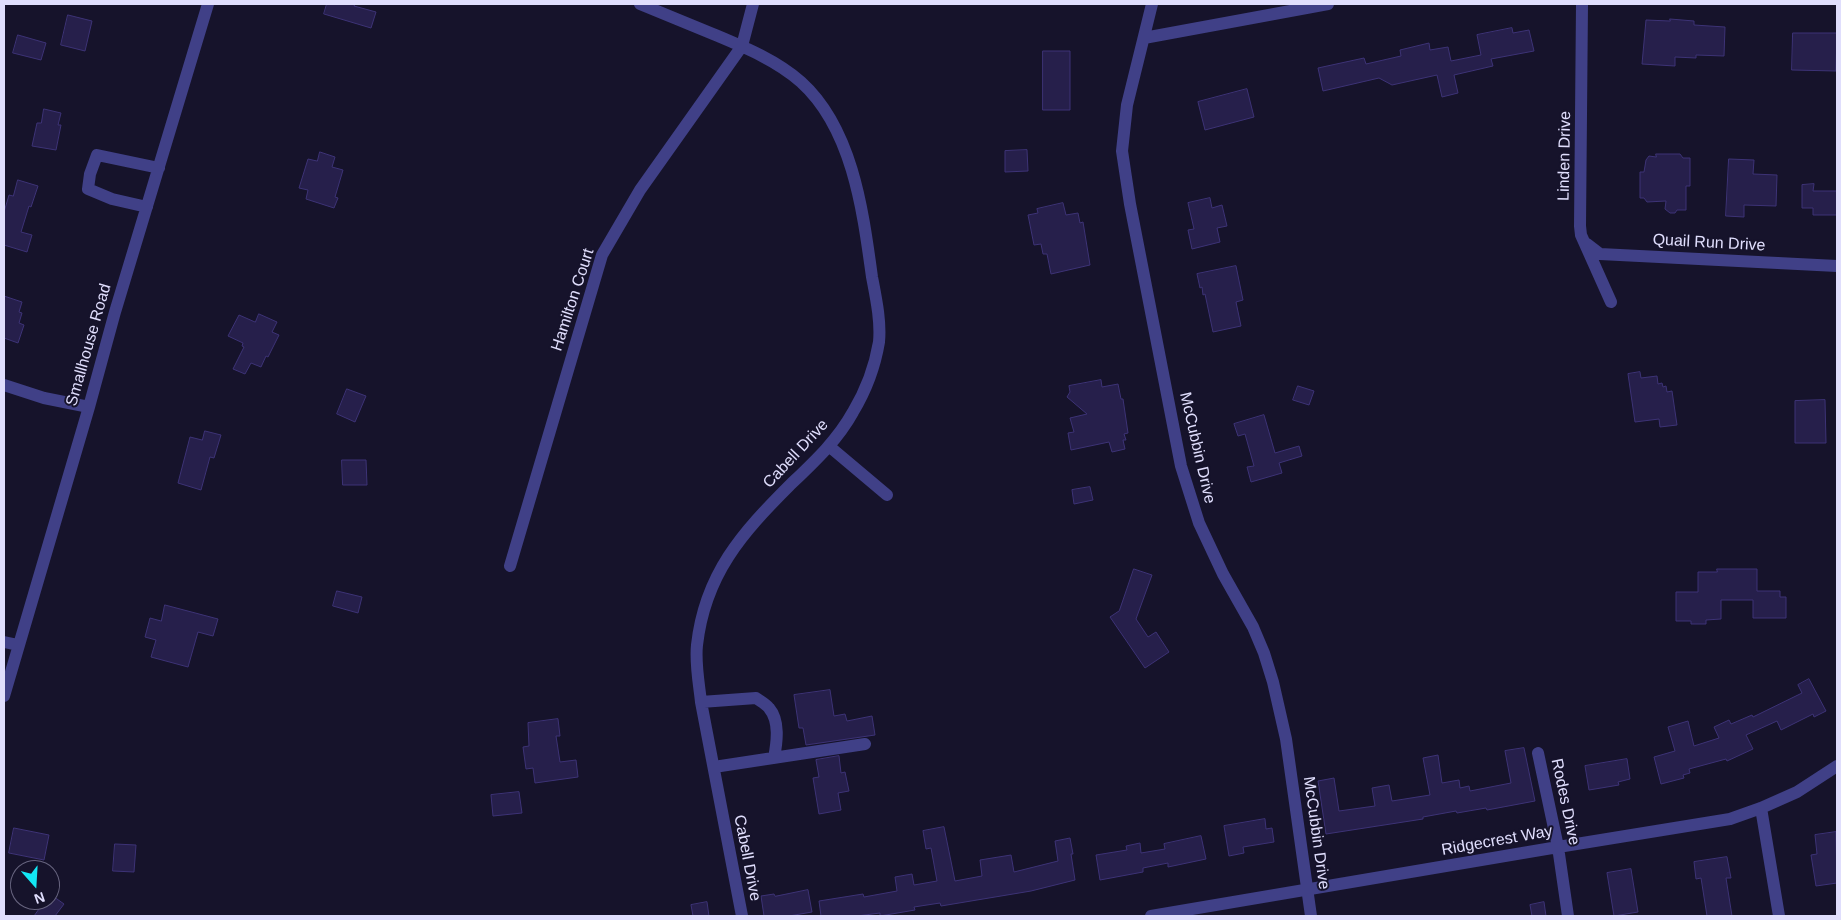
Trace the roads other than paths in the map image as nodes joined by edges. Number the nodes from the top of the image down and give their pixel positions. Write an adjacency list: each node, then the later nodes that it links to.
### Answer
1 (208, 4): 9 (street, Smallhouse Road)
2 (640, 4): 8 (street, Cabell Drive)
3 (753, 4): 8 (street)
4 (1152, 4): 7 (street, McCubbin Drive)
5 (1328, 4): 7 (street)
6 (1582, 4): 11 (street, Linden Drive)
7 (1144, 38): 30 (street, McCubbin Drive)
8 (742, 46): 16 (street, Cabell Drive); 18 (street, Hamilton Court)
9 (159, 168): 10 (street, Smallhouse Road); 10 (street)
10 (147, 207): 15 (street, Smallhouse Road)
11 (1584, 240): 12 (street, Quail Run Drive); 13 (street, Linden Drive)
12 (1837, 266)
13 (1611, 302)
14 (4, 384): 15 (street)
15 (89, 407): 20 (street, Smallhouse Road)
16 (830, 447): 17 (street); 22 (street, Cabell Drive)
17 (887, 495)
18 (510, 566)
19 (4, 642): 20 (street)
20 (18, 645): 21 (street, Smallhouse Road)
21 (4, 696)
22 (701, 702): 25 (street); 27 (street, Cabell Drive)
23 (865, 744): 25 (street)
24 (1538, 753): 29 (street, Rodes Drive)
25 (774, 758): 27 (street)
26 (1837, 766): 28 (street, Ridgecrest Way)
27 (714, 767): 31 (street, Cabell Drive)
28 (1761, 808): 29 (street, Ridgecrest Way); 35 (street)
29 (1558, 847): 30 (street, Ridgecrest Way); 34 (street, Rodes Drive)
30 (1307, 890): 32 (street, Ridgecrest Way); 33 (street, McCubbin Drive)
31 (742, 916)
32 (1151, 916)
33 (1311, 916)
34 (1568, 916)
35 (1779, 916)

